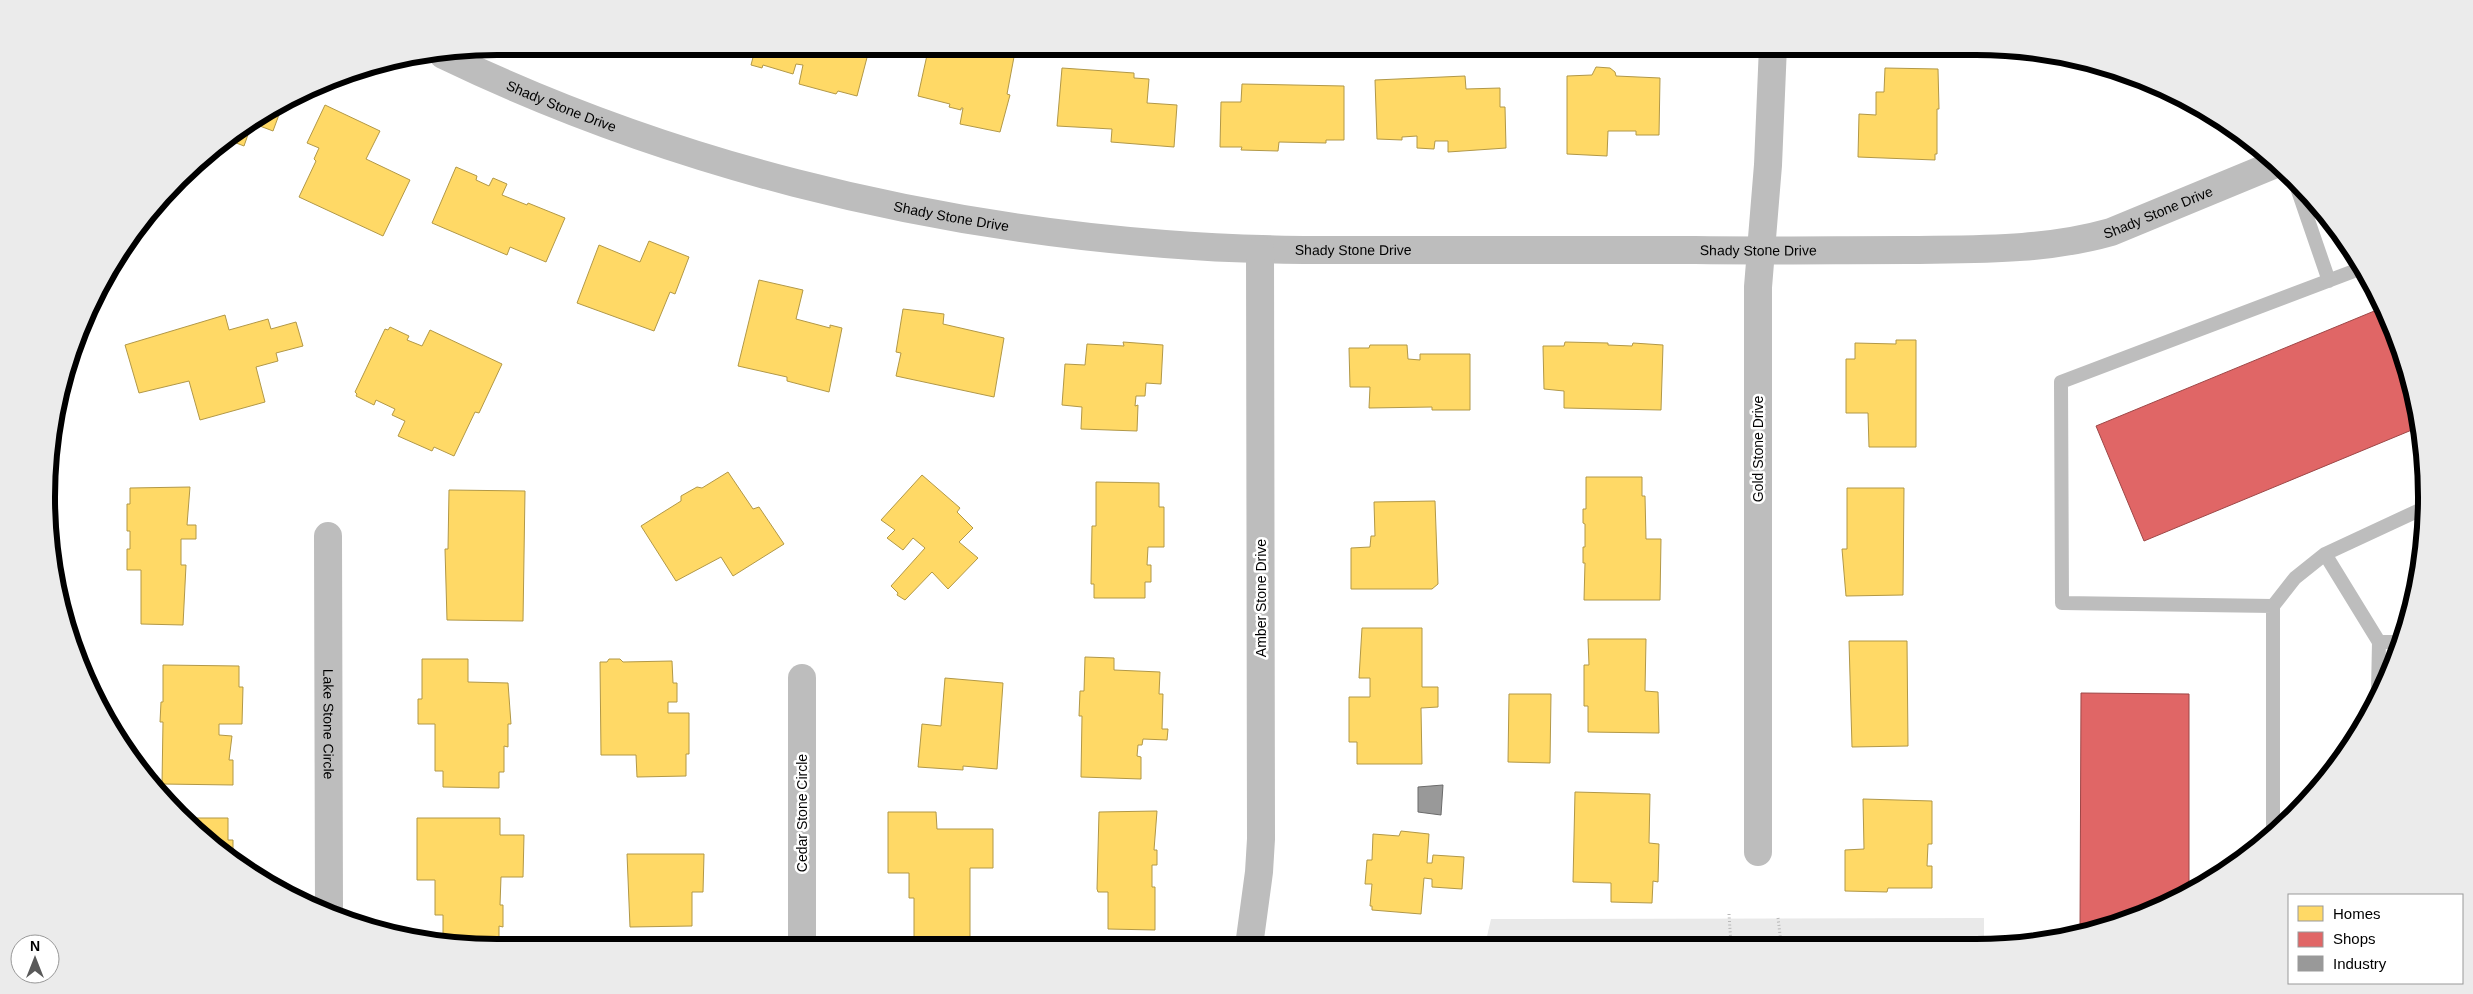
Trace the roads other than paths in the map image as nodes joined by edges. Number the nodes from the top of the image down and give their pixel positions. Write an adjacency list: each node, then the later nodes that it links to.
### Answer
1 (1773, 55): 6 (street, Gold Stone Drive)
2 (449, 58): 5 (street, Shady Stone Drive)
3 (2269, 167): 6 (street, Shady Stone Drive)
4 (2300, 197): 8 (lane)
5 (1260, 250): 6 (street, Shady Stone Drive); 21 (street, Amber Stone Drive)
6 (1761, 251): 18 (street, Gold Stone Drive)
7 (2356, 270): 8 (lane)
8 (2329, 281): 12 (lane)
9 (2418, 511): 11 (lane)
10 (328, 536): 19 (street, Lake Stone Circle)
11 (2325, 554): 12 (lane); 13 (lane)
12 (2274, 606): 17 (lane)
13 (2380, 642): 14 (lane); 16 (lane)
14 (2394, 642)
15 (802, 678): 20 (street, Cedar Stone Circle)
16 (2379, 678)
17 (2274, 823)
18 (1758, 852)
19 (329, 905)
20 (802, 939)
21 (1250, 939)

